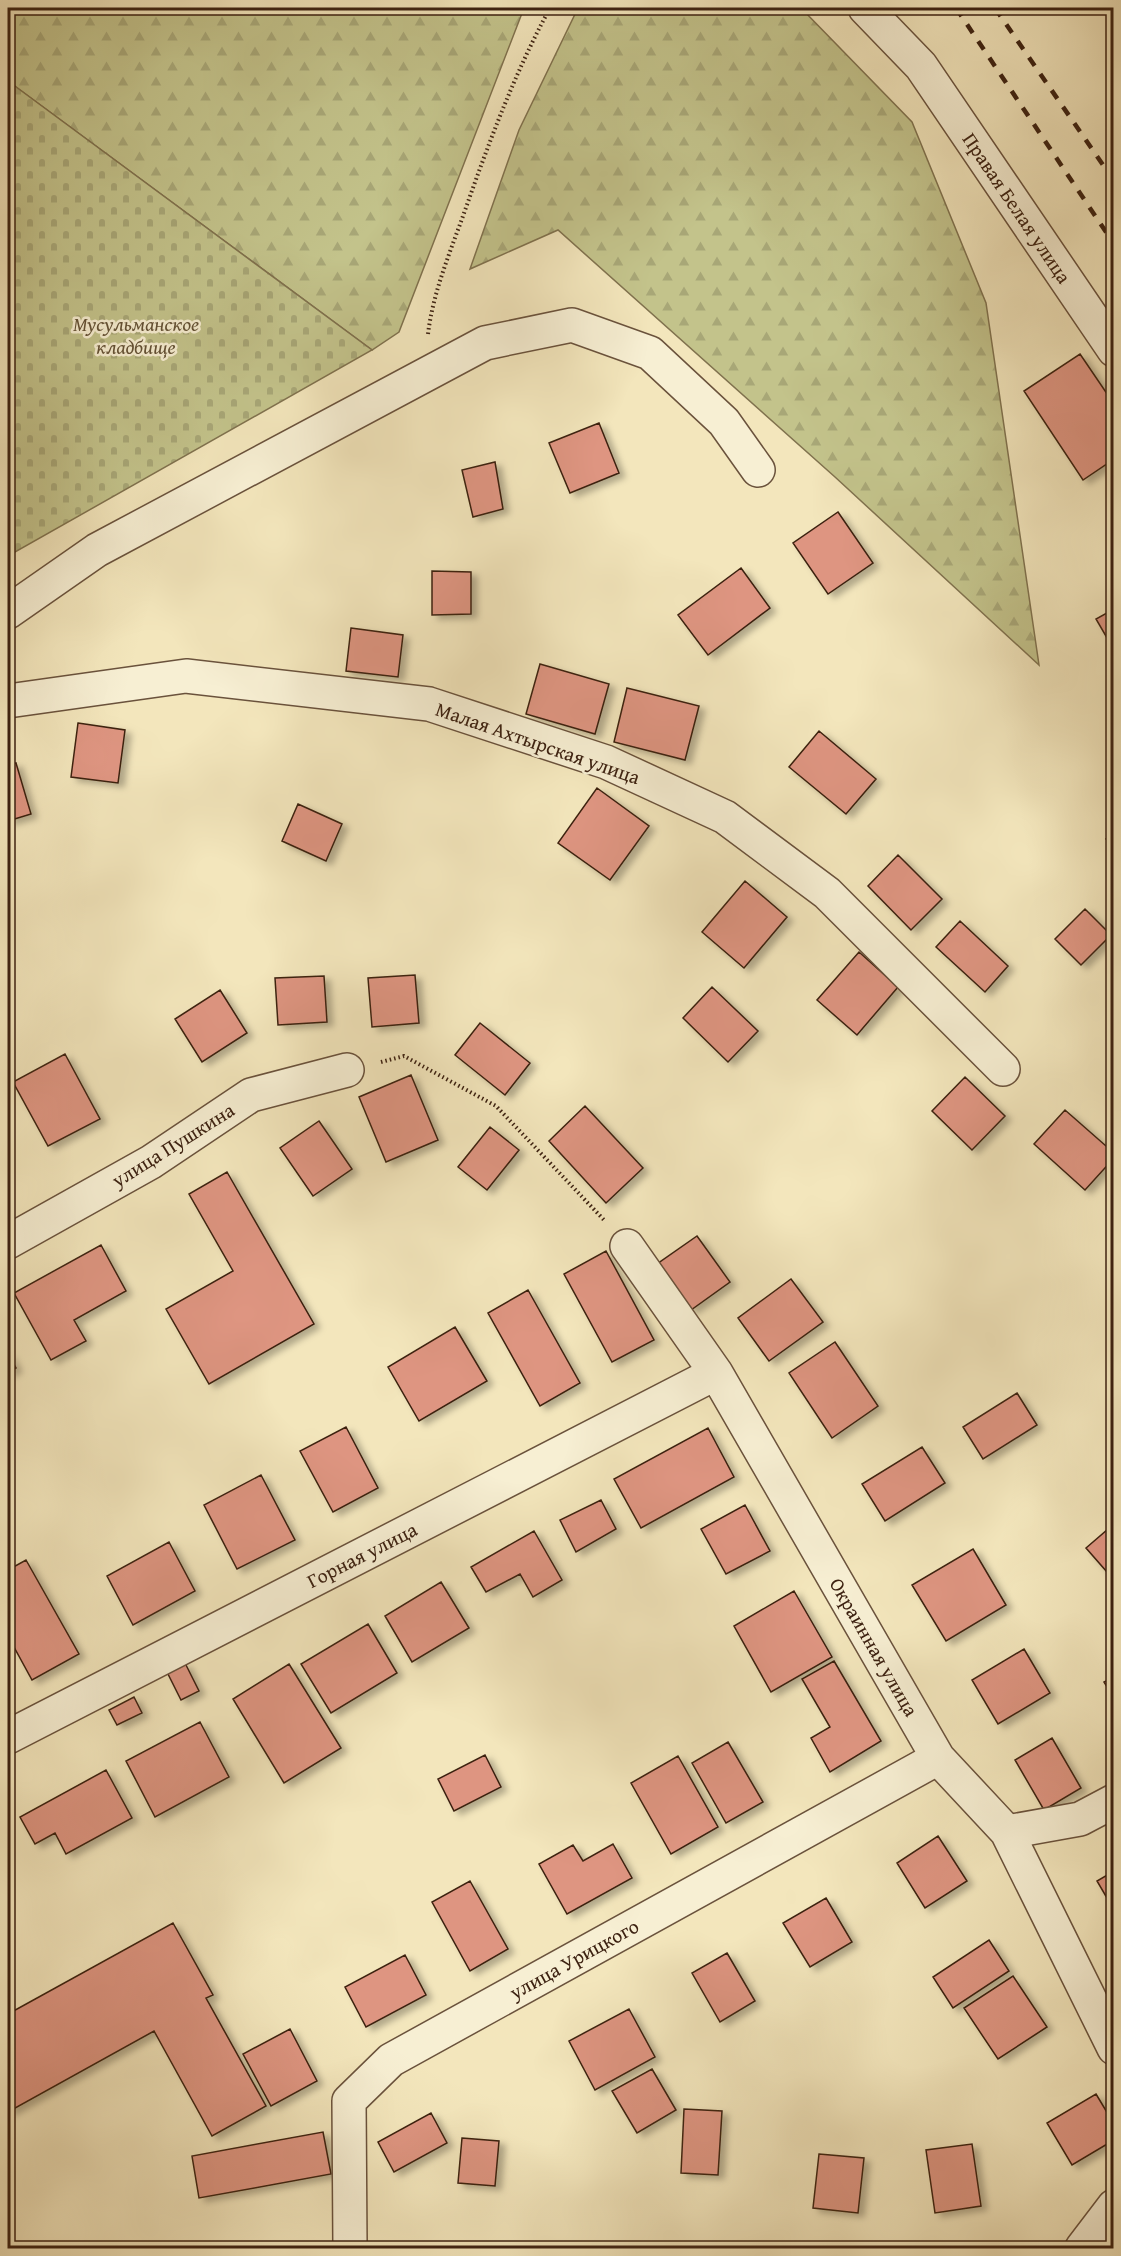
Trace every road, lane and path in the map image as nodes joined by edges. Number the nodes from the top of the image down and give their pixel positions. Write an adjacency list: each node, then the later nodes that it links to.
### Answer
1 (550, 8): 4 (path)
2 (865, 8): 3 (street, Правая Белая улица)
3 (1113, 350)
4 (422, 377): 5 (street); 6 (street)
5 (758, 470)
6 (8, 612)
7 (8, 701): 8 (street, Малая Ахтырская улица)
8 (1003, 1069)
9 (347, 1070): 10 (street, улица Пушкина); 11 (path)
10 (8, 1242)
11 (627, 1246): 12 (street, Окраинная улица)
12 (716, 1374): 13 (street, Горная улица); 14 (street, Окраинная улица)
13 (8, 1737)
14 (938, 1758): 16 (street, Окраинная улица); 19 (street, улица Урицкого)
15 (1113, 1802): 16 (street)
16 (1007, 1832): 17 (street, Окраинная улица)
17 (1113, 2048)
18 (1113, 2206): 20 (street)
19 (350, 2248)
20 (1082, 2248)

